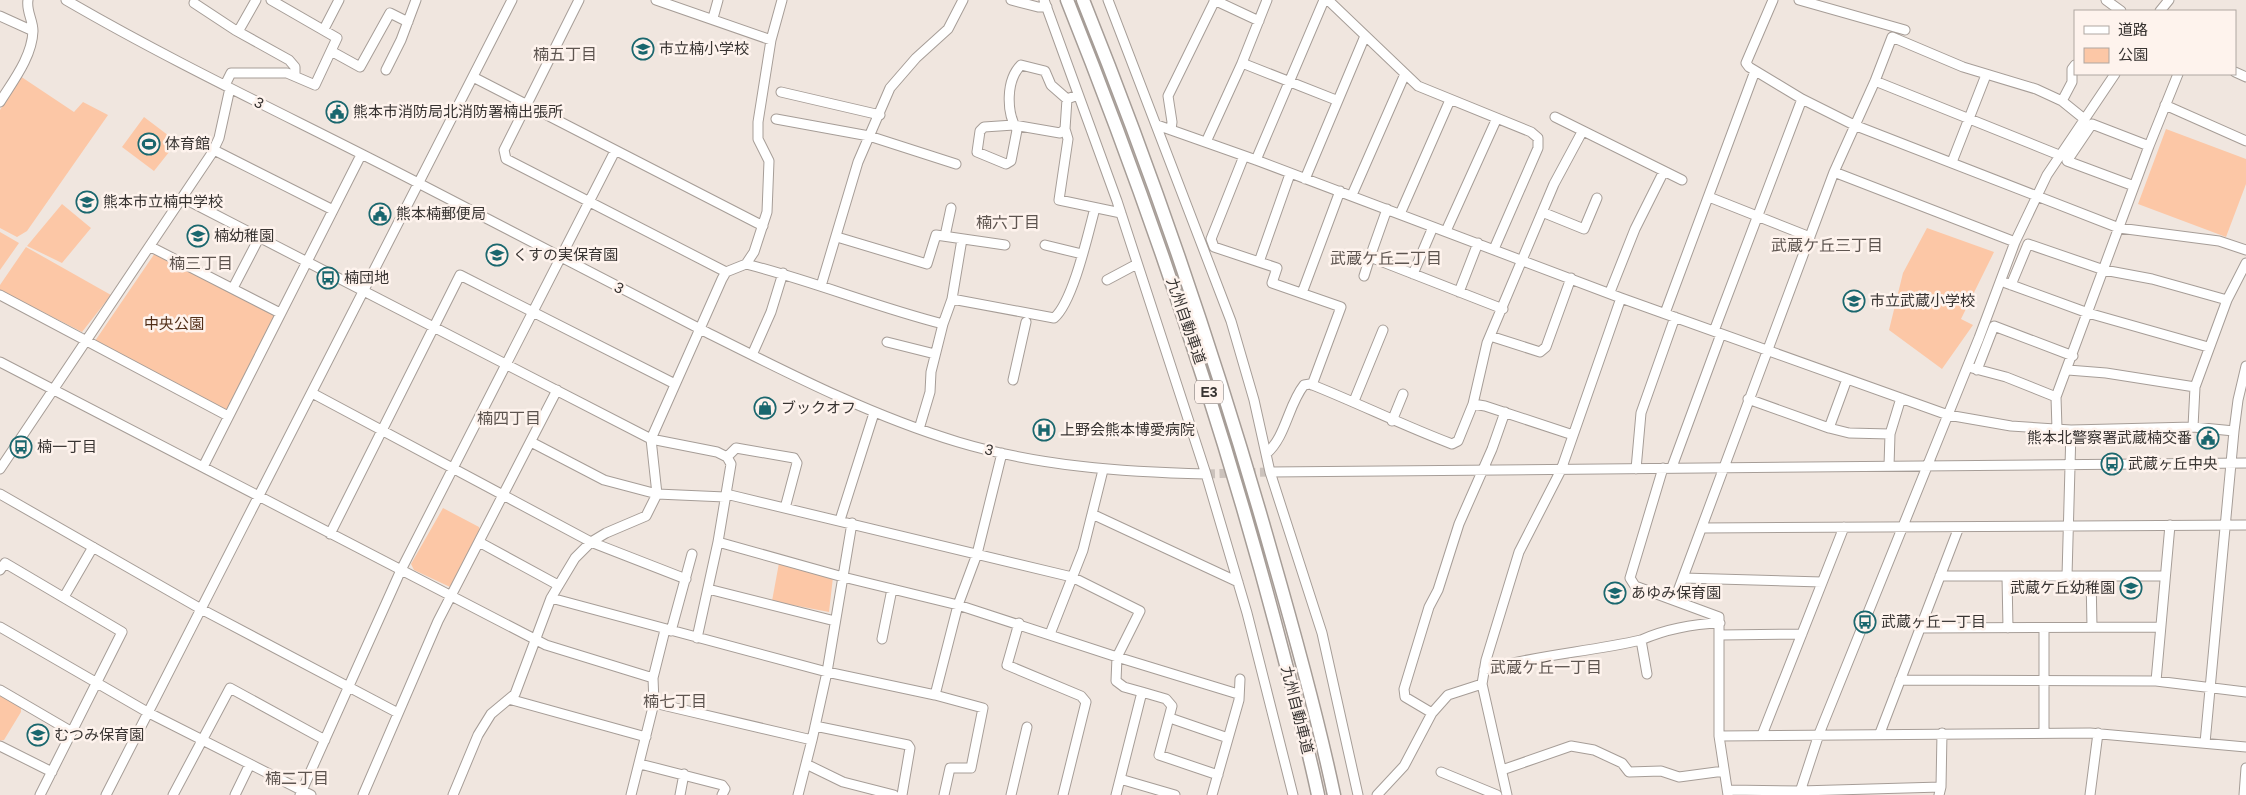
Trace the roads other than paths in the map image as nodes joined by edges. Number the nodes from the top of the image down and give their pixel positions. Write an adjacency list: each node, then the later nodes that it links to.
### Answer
1 (28, 0): 35 (street)
2 (66, 0): 51 (street, 3)
3 (256, 0): 33 (street)
4 (271, 0): 32 (street)
5 (339, 0): 32 (street)
6 (416, 0): 31 (street)
7 (512, 0): 48 (street)
8 (579, 0): 60 (street)
9 (656, 0): 29 (street)
10 (718, 0): 29 (street)
11 (782, 0): 37 (street)
12 (963, 0): 62 (street)
13 (1011, 0): 25 (street)
14 (1067, 0): 368 (highway, 九州自動車道 / E3)
15 (1083, 0): 369 (highway, 九州自動車道 / E3)
16 (1108, 0): 69 (street)
17 (1214, 0): 30 (street); 72 (street)
18 (1267, 0): 30 (street)
19 (1326, 0): 36 (street); 50 (street)
20 (1773, 0): 42 (street)
21 (1799, 0): 34 (street)
22 (2106, 0): 26 (street)
23 (2169, 0): 27 (street)
24 (194, 3): 33 (street)
25 (1046, 3): 53 (street)
26 (2116, 10)
27 (2161, 10)
28 (0, 16): 35 (street)
29 (714, 18): 37 (street)
30 (1259, 21): 39 (street)
31 (408, 22): 38 (street); 41 (street)
32 (324, 29): 38 (street)
33 (239, 30): 43 (street)
34 (1905, 30)
35 (33, 31): 59 (street)
36 (1365, 36): 44 (street); 56 (street)
37 (771, 40): 108 (street)
38 (331, 51): 43 (street)
39 (1242, 63): 50 (street); 76 (street)
40 (2074, 66): 58 (street)
41 (386, 70)
42 (1755, 71): 55 (street); 96 (street)
43 (295, 74): 51 (street)
44 (1405, 74): 57 (street); 94 (street)
45 (1986, 74): 49 (street); 58 (street); 67 (street)
46 (2114, 75): 65 (street)
47 (2178, 75): 61 (street)
48 (473, 77): 60 (street); 91 (street)
49 (1876, 81): 67 (street); 70 (street)
50 (1289, 82): 56 (street); 83 (street)
51 (228, 87): 78 (street); 80 (street, 3)
52 (781, 92): 62 (street)
53 (1078, 94): 54 (street); 105 (street)
54 (1067, 99): 68 (street); 71 (street)
55 (1802, 99): 70 (street); 107 (street)
56 (1336, 100): 89 (street)
57 (1450, 100): 64 (street); 106 (street)
58 (2062, 101): 65 (street)
59 (0, 102)
60 (526, 104): 79 (street); 99 (street)
61 (2165, 105): 75 (street); 77 (street)
62 (880, 115): 74 (street)
63 (1555, 117): 73 (street)
64 (1497, 118): 111 (street); 122 (street)
65 (2083, 118): 81 (street)
66 (776, 119): 74 (street)
67 (1969, 119): 81 (street); 84 (street)
68 (1014, 125): 68 (street); 71 (street)
69 (1157, 125): 72 (street); 209 (street)
70 (1854, 125): 84 (street); 87 (street)
71 (1065, 130): 101 (street)
72 (1171, 130): 76 (street)
73 (1582, 132): 86 (street); 104 (street)
74 (869, 136): 85 (street); 112 (street)
75 (2246, 141)
76 (1206, 142): 82 (street)
77 (2149, 146): 92 (street); 92 (street)
78 (214, 150): 97 (street); 102 (street)
79 (615, 151): 99 (street); 108 (street)
80 (362, 155): 91 (street, 3); 102 (street)
81 (2059, 155): 95 (street)
82 (1244, 156): 83 (street); 129 (street)
83 (1256, 160): 88 (street)
84 (1952, 162): 95 (street)
85 (956, 164)
86 (1664, 171): 90 (street); 146 (street)
87 (1834, 172): 114 (street); 117 (street)
88 (1290, 174): 89 (street); 129 (street)
89 (1305, 179): 93 (street)
90 (1682, 180)
91 (418, 183): 126 (street, 3); 144 (street)
92 (2134, 186): 110 (street)
93 (1340, 191): 94 (street); 147 (street)
94 (1352, 195): 103 (street)
95 (2036, 196): 110 (street); 117 (street)
96 (1708, 197): 107 (street); 155 (street)
97 (183, 198): 115 (street); 121 (street)
98 (1597, 198): 104 (street)
99 (590, 201): 126 (street); 134 (street)
100 (952, 208): 113 (street)
101 (1095, 208): 105 (street); 124 (street)
102 (333, 210): 128 (street)
103 (1387, 210): 106 (street); 125 (street)
104 (1542, 212): 127 (street)
105 (1121, 213): 132 (street)
106 (1400, 214): 109 (street)
107 (1759, 217): 114 (street); 163 (street)
108 (763, 226): 131 (street)
109 (1433, 227): 111 (street); 136 (street)
110 (2119, 228): 123 (street); 133 (street)
111 (1446, 231): 118 (street)
112 (837, 236): 113 (street); 141 (street)
113 (945, 236): 116 (street)
114 (1810, 237): 168 (street)
115 (259, 238): 128 (street); 143 (street)
116 (962, 239): 119 (street); 150 (street)
117 (2015, 242): 140 (street)
118 (1478, 243): 122 (street); 145 (street)
119 (1005, 245)
120 (1045, 245): 124 (street)
121 (151, 247): 143 (street); 165 (street)
122 (1494, 249): 127 (street)
123 (2246, 250)
124 (1082, 254): 150 (street)
125 (1370, 257): 136 (street); 137 (street)
126 (560, 258): 153 (street); 161 (street, 3)
127 (1522, 260): 138 (street); 152 (street)
128 (306, 262): 144 (street); 154 (street)
129 (1259, 262): 147 (street)
130 (2246, 263): 151 (street)
131 (746, 264): 134 (street); 135 (street)
132 (1137, 264): 139 (street); 226 (street)
133 (2104, 270): 142 (street); 151 (street); 156 (street)
134 (726, 272): 161 (street)
135 (783, 273): 141 (street); 170 (street)
136 (1413, 274): 145 (street)
137 (1364, 276)
138 (1571, 278): 146 (street); 164 (street)
139 (1107, 280)
140 (2001, 282): 142 (street); 175 (street)
141 (821, 286): 159 (street)
142 (2011, 286): 156 (street)
143 (233, 288): 154 (street)
144 (363, 290): 160 (street); 185 (street)
145 (1459, 292): 152 (street)
146 (1610, 292): 149 (street)
147 (1302, 293): 181 (street)
148 (0, 295): 165 (street)
149 (1622, 298): 155 (street); 205 (street)
150 (952, 299): 159 (street)
151 (2227, 300): 167 (street)
152 (1503, 309): 164 (street)
153 (532, 312): 160 (street); 173 (street); 180 (street)
154 (280, 313): 195 (street)
155 (1665, 313): 157 (street)
156 (2088, 313): 167 (street); 171 (street)
157 (1675, 317): 163 (street); 221 (street)
158 (1026, 322): 179 (street)
159 (943, 324): 169 (street)
160 (434, 326): 173 (street); 201 (street)
161 (699, 328): 170 (street, 3); 180 (street)
162 (1383, 330): 190 (street)
163 (1718, 332): 168 (street); 218 (street)
164 (1490, 336): 191 (street)
165 (86, 342): 183 (street); 195 (street)
166 (887, 342): 169 (street)
167 (2208, 346): 182 (street)
168 (1767, 350): 178 (street); 189 (street)
169 (935, 354): 199 (street)
170 (752, 355): 193 (street, 3)
171 (2073, 356): 176 (street); 177 (street)
172 (0, 362): 183 (street)
173 (506, 364): 184 (street); 215 (street)
174 (2246, 366): 203 (street)
175 (1967, 367): 176 (street); 194 (street)
176 (1977, 370): 187 (street)
177 (2068, 370): 182 (street); 187 (street)
178 (1847, 379): 188 (street); 198 (street)
179 (1013, 380)
180 (675, 384): 206 (street)
181 (1312, 385): 190 (street); 209 (street)
182 (2195, 387): 197 (street)
183 (54, 390): 217 (street); 220 (street)
184 (557, 390): 206 (street); 207 (street)
185 (312, 393): 201 (street); 231 (street)
186 (1403, 394): 196 (street)
187 (2056, 397): 200 (street)
188 (1902, 398): 194 (street); 204 (street)
189 (1748, 399): 198 (street); 219 (street)
190 (1354, 401): 196 (street)
191 (1474, 404): 192 (street); 196 (street)
192 (1505, 412): 205 (street); 223 (street)
193 (874, 413): 199 (street, 3); 234 (street)
194 (1948, 415): 200 (street); 213 (street)
195 (228, 416): 217 (street)
196 (1392, 421)
197 (2193, 427): 202 (street); 203 (street)
198 (1829, 428): 204 (street)
199 (919, 429): 208 (street, 3)
200 (2057, 429): 202 (street)
201 (382, 430): 215 (street); 244 (street)
202 (2071, 430): 214 (street)
203 (2234, 431): 211 (street)
204 (1890, 434): 216 (street)
205 (1573, 436): 224 (street)
206 (651, 439): 210 (street); 229 (street)
207 (531, 442): 228 (street); 229 (street)
208 (1002, 453): 222 (street, 3); 250 (street)
209 (1266, 454): 225 (street)
210 (727, 457): 230 (street); 232 (street)
211 (2232, 463): 212 (street); 214 (street); 236 (street)
212 (2246, 463)
213 (1926, 465): 214 (street); 216 (street); 241 (street)
214 (2070, 465): 240 (street)
215 (452, 466): 228 (street); 252 (street)
216 (1889, 466): 219 (street)
217 (202, 467): 231 (street)
218 (1667, 467): 219 (street); 221 (street); 270 (street)
219 (1725, 467): 243 (street)
220 (0, 469)
221 (1636, 469): 224 (street)
222 (1103, 470): 226 (street, 3); 233 (street)
223 (1482, 470): 224 (street); 225 (street); 312 (street)
224 (1561, 470): 291 (street)
225 (1270, 472): 370 (street)
226 (1206, 474): 262 (street)
227 (0, 494): 248 (street)
228 (504, 494): 245 (street); 246 (street)
229 (657, 494): 230 (street); 246 (street)
230 (726, 495): 232 (street); 247 (street)
231 (259, 497): 244 (street); 272 (street)
232 (785, 508): 234 (street)
233 (1092, 514): 259 (street); 262 (street)
234 (840, 520): 235 (street)
235 (852, 523): 250 (street); 258 (street)
236 (2225, 524): 237 (street); 238 (street); 302 (street)
237 (2170, 525): 240 (street); 257 (street)
238 (2246, 525)
239 (1844, 526): 241 (street); 243 (street); 263 (street)
240 (2069, 526): 242 (street); 255 (street)
241 (1903, 527): 242 (street); 321 (street)
242 (1959, 527): 253 (street)
243 (1702, 528): 260 (street)
244 (330, 534): 252 (street)
245 (479, 542): 264 (street); 268 (street)
246 (591, 542): 261 (street); 264 (street)
247 (718, 542): 258 (street); 265 (street)
248 (93, 547): 267 (street); 272 (street)
249 (692, 554): 261 (street)
250 (976, 554): 259 (street); 271 (street)
251 (0, 570): 267 (street)
252 (401, 570): 268 (street); 301 (street)
253 (1940, 576): 254 (street); 279 (street)
254 (2007, 576): 255 (street); 280 (street)
255 (2067, 576): 256 (street)
256 (2091, 576): 257 (street); 277 (street)
257 (2165, 576): 278 (street)
258 (843, 577): 266 (street); 273 (street)
259 (1072, 577): 283 (street); 290 (street)
260 (1683, 578): 263 (street); 270 (street)
261 (686, 579): 282 (street)
262 (1238, 582): 367 (street)
263 (1822, 582): 284 (street)
264 (558, 585): 269 (street)
265 (708, 589): 273 (street); 287 (street)
266 (892, 589): 271 (street); 288 (street)
267 (64, 597): 299 (street)
268 (452, 597): 286 (street); 311 (street)
269 (551, 598): 282 (street); 286 (street)
270 (1675, 599): 275 (street)
271 (958, 605): 274 (street); 307 (street)
272 (201, 609): 301 (street); 310 (street)
273 (836, 621): 292 (street)
274 (1019, 623): 283 (street); 363 (street)
275 (1720, 623): 285 (street); 289 (street)
276 (0, 627): 299 (street)
277 (2092, 627): 278 (street); 281 (street)
278 (2160, 627): 298 (street)
279 (1920, 628): 280 (street); 296 (street)
280 (2008, 628): 281 (street)
281 (2044, 628): 297 (street)
282 (668, 630): 287 (street); 294 (street)
283 (1050, 634): 290 (street)
284 (1802, 634): 285 (street); 322 (street)
285 (1721, 635): 323 (street)
286 (535, 638): 294 (street); 308 (street)
287 (696, 638): 292 (street)
288 (882, 639)
289 (1641, 640): 291 (street); 293 (street)
290 (1118, 657): 304 (street); 306 (street)
291 (1484, 670): 300 (street)
292 (827, 672): 307 (street); 314 (street)
293 (1647, 674)
294 (653, 678): 309 (street)
295 (1240, 679): 306 (street)
296 (1900, 680): 297 (street); 317 (street)
297 (2044, 680): 298 (street); 319 (street)
298 (2156, 681): 302 (street)
299 (97, 683): 310 (street); 316 (street)
300 (1482, 684): 312 (street); 336 (street)
301 (348, 687): 311 (street); 327 (street)
302 (2210, 689): 305 (street); 329 (street)
303 (0, 690): 316 (street)
304 (1142, 692): 313 (street); 342 (street)
305 (2246, 692)
306 (1238, 694): 325 (street)
307 (935, 695): 361 (street)
308 (509, 699): 324 (street); 354 (street)
309 (654, 703): 324 (street); 328 (street)
310 (149, 713): 326 (street); 349 (street)
311 (398, 713): 353 (street)
312 (1432, 713): 371 (street)
313 (1170, 718): 325 (street); 341 (street)
314 (815, 726): 328 (street); 360 (street)
315 (1027, 727): 362 (street)
316 (72, 732): 338 (street)
317 (1880, 733): 318 (street); 321 (street)
318 (1942, 733): 319 (street); 343 (street)
319 (2044, 733): 320 (street)
320 (2098, 733): 329 (street); 374 (street)
321 (1819, 734): 322 (street); 347 (street)
322 (1762, 735): 323 (street)
323 (1719, 736): 337 (street)
324 (646, 737): 333 (street)
325 (1228, 738): 341 (street)
326 (201, 739): 327 (street); 332 (street); 350 (street)
327 (325, 740): 346 (street)
328 (812, 740): 334 (street)
329 (2205, 743): 331 (street)
330 (0, 746): 338 (street)
331 (2246, 747)
332 (250, 764): 346 (street); 351 (street)
333 (640, 764): 340 (street); 355 (street)
334 (806, 764): 344 (street); 358 (street)
335 (2246, 768): 375 (street)
336 (1502, 770): 337 (street); 373 (street)
337 (1724, 771): 345 (street)
338 (52, 772): 348 (street)
339 (1441, 772): 372 (street)
340 (684, 774): 356 (street); 357 (street)
341 (1218, 775): 366 (street)
342 (1120, 779): 364 (street); 365 (street)
343 (1940, 791): 347 (street)
344 (866, 792): 359 (street)
345 (1728, 792): 347 (street)
346 (301, 793): 352 (street)
347 (1799, 793)
348 (40, 795)
349 (106, 795)
350 (174, 795)
351 (235, 795)
352 (311, 795)
353 (362, 795)
354 (453, 795)
355 (631, 795)
356 (680, 795)
357 (722, 795)
358 (798, 795)
359 (894, 795)
360 (902, 795)
361 (944, 795)
362 (1011, 795)
363 (1063, 795)
364 (1116, 795)
365 (1175, 795)
366 (1212, 795)
367 (1293, 795)
368 (1318, 795)
369 (1334, 795)
370 (1358, 795)
371 (1377, 795)
372 (1497, 795)
373 (1507, 795)
374 (2090, 795)
375 (2244, 795)

